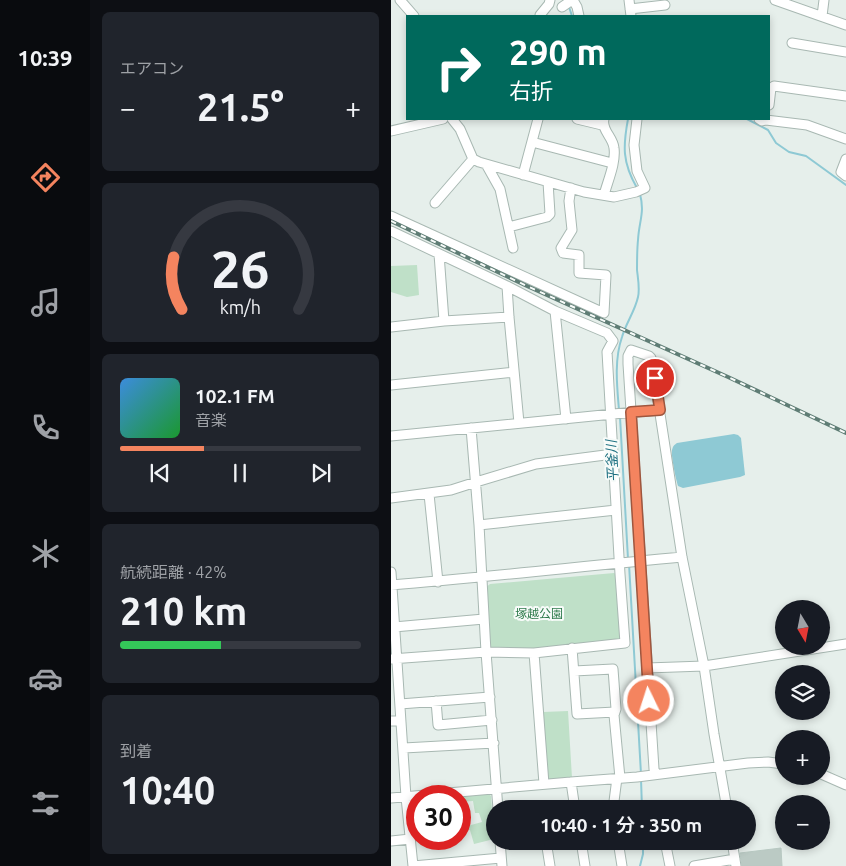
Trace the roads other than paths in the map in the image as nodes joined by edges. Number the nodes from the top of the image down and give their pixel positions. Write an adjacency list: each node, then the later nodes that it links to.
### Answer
1 (400, 0): 10 (street)
2 (550, 0): 11 (street)
3 (775, 0): 5 (street)
4 (824, 0): 13 (street)
5 (787, 2): 13 (street)
6 (568, 3): 12 (street)
7 (649, 3): 8 (street); 9 (street)
8 (665, 4)
9 (630, 8)
10 (413, 15)
11 (540, 15)
12 (579, 15)
13 (822, 16): 14 (street)
14 (846, 25)
15 (792, 44): 16 (street)
16 (846, 52)
17 (770, 96): 18 (street)
18 (846, 96)
19 (439, 120): 26 (street)
20 (453, 120): 29 (street)
21 (538, 120): 28 (street)
22 (586, 120): 25 (street)
23 (637, 120): 37 (street)
24 (770, 120): 27 (street)
25 (603, 122): 31 (street)
26 (391, 131)
27 (846, 140)
28 (532, 142): 31 (street); 33 (street)
29 (473, 159): 32 (street); 38 (street)
30 (846, 159): 34 (street)
31 (613, 163): 37 (street)
32 (486, 164): 33 (street); 40 (street)
33 (523, 175): 35 (street)
34 (846, 176)
35 (548, 182): 36 (street); 40 (street)
36 (571, 188): 37 (street); 39 (street)
37 (604, 195)
38 (435, 203)
39 (391, 216)
40 (509, 228): 42 (street)
41 (391, 230): 43 (street)
42 (513, 248)
43 (439, 254): 44 (street); 47 (street)
44 (507, 286): 45 (street); 46 (street)
45 (555, 310): 53 (street); 54 (street)
46 (509, 317): 47 (street); 49 (street)
47 (445, 321): 48 (street)
48 (391, 327)
49 (515, 372): 50 (street); 55 (street)
50 (391, 384)
51 (660, 410): 52 (street); 52 (street); 64 (street)
52 (630, 412): 53 (street); 65 (street)
53 (612, 414): 54 (street); 58 (street)
54 (566, 419): 55 (street)
55 (519, 423): 56 (street)
56 (471, 428): 57 (street); 59 (street)
57 (391, 436)
58 (613, 454): 59 (street); 62 (street)
59 (476, 482): 60 (street); 63 (street)
60 (429, 494): 61 (street); 69 (street)
61 (391, 498)
62 (616, 510): 63 (street); 66 (street)
63 (479, 525): 68 (street)
64 (683, 557): 65 (street); 78 (street)
65 (638, 561): 66 (street); 79 (street)
66 (621, 562): 68 (street); 74 (street)
67 (391, 572): 70 (street)
68 (482, 578): 69 (street); 71 (street)
69 (438, 582): 70 (street)
70 (391, 585): 72 (street)
71 (484, 619): 72 (street); 75 (street)
72 (394, 627): 77 (street)
73 (846, 644): 78 (street)
74 (572, 648): 76 (street); 80 (street)
75 (486, 652): 76 (street); 77 (street); 81 (street)
76 (535, 652): 96 (street)
77 (394, 659): 83 (street)
78 (704, 666): 79 (street); 91 (street)
79 (647, 668): 92 (street)
80 (574, 671): 84 (street); 84 (street)
81 (490, 697): 82 (street); 85 (street)
82 (436, 701): 83 (street); 85 (street)
83 (400, 704): 87 (street)
84 (615, 712): 93 (street)
85 (492, 720): 88 (street)
86 (391, 721): 87 (street)
87 (401, 721): 89 (street)
88 (494, 742): 89 (street); 98 (street)
89 (404, 748): 100 (street)
90 (775, 763): 91 (street)
91 (719, 766): 92 (street); 105 (street)
92 (652, 775): 93 (street)
93 (619, 778): 95 (street); 104 (street)
94 (830, 778): 97 (street)
95 (571, 782): 96 (street); 103 (street)
96 (544, 784): 98 (street)
97 (846, 785)
98 (496, 789): 99 (street); 102 (street)
99 (471, 791)
100 (406, 797): 101 (street)
101 (391, 798)
102 (497, 800)
103 (574, 800)
104 (615, 800)
105 (725, 800)
106 (406, 839): 107 (street)
107 (391, 841)
108 (411, 850): 115 (street)
109 (547, 850): 116 (street)
110 (582, 850): 117 (street)
111 (619, 850): 118 (street)
112 (667, 850): 119 (street)
113 (501, 862): 115 (street)
114 (736, 862): 120 (street)
115 (413, 866)
116 (550, 866)
117 (585, 866)
118 (622, 866)
119 (670, 866)
120 (696, 866)

